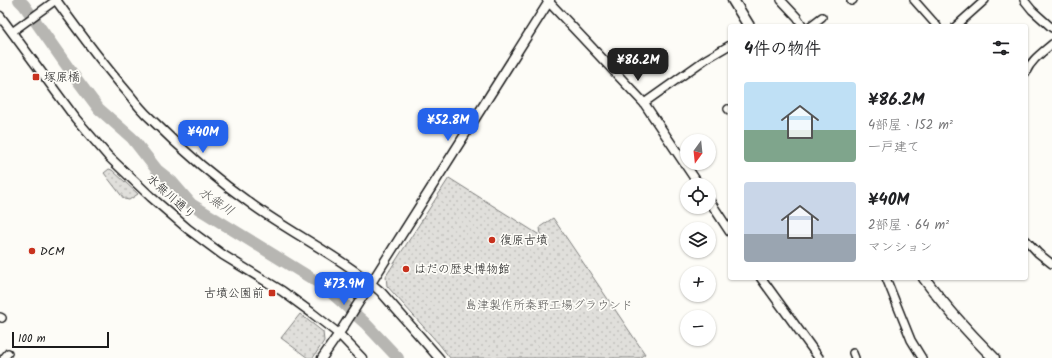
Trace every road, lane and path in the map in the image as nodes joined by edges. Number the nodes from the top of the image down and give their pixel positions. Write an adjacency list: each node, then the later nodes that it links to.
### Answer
1 (733, 0): 10 (main road)
2 (781, 0): 11 (street)
3 (914, 0): 13 (street)
4 (985, 0): 14 (street)
5 (1024, 0): 15 (street)
6 (549, 1): 20 (street); 29 (street)
7 (54, 2): 16 (street); 29 (street)
8 (0, 16): 16 (street, 水無川通り)
9 (822, 17): 12 (street)
10 (748, 24)
11 (802, 24)
12 (813, 24)
13 (935, 24)
14 (958, 24)
15 (1052, 28)
16 (15, 30): 30 (street, 水無川通り)
17 (1052, 44): 19 (street)
18 (728, 46): 20 (street)
19 (1028, 68)
20 (644, 103): 21 (street)
21 (695, 178)
22 (716, 211): 23 (street)
23 (728, 229)
24 (1028, 242): 25 (street)
25 (1052, 264)
26 (762, 280): 34 (street)
27 (887, 280): 35 (street)
28 (926, 280): 36 (main road)
29 (371, 282): 30 (street); 33 (street)
30 (340, 332): 31 (street); 32 (street, 水無川通り)
31 (322, 358)
32 (362, 358)
33 (439, 358)
34 (819, 358)
35 (922, 358)
36 (994, 358)

